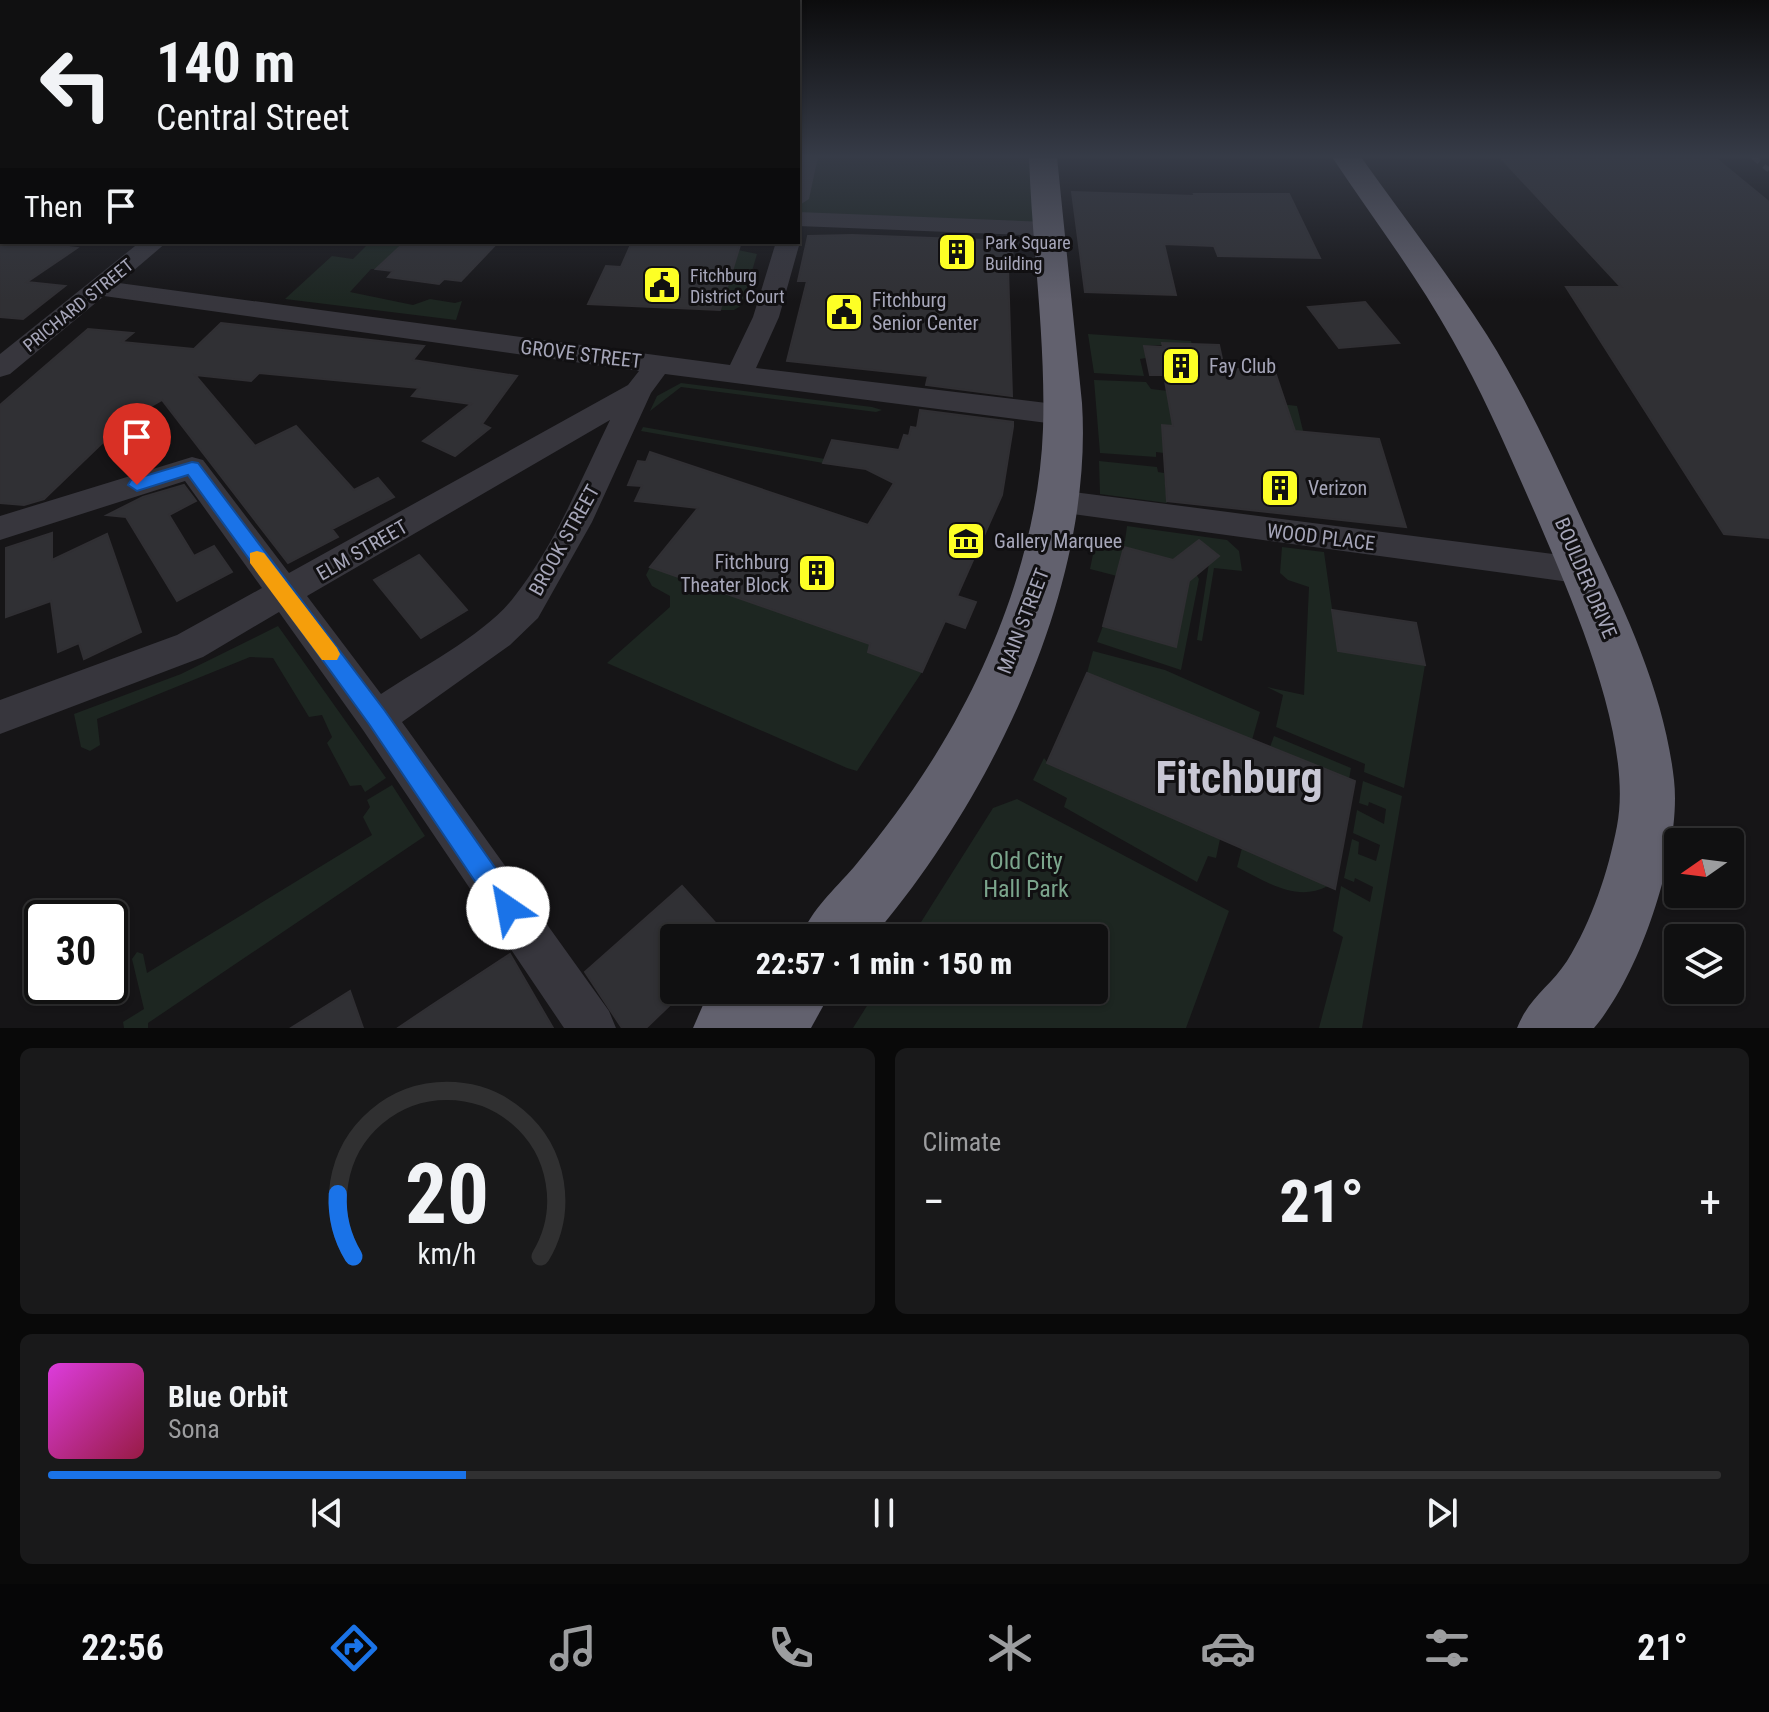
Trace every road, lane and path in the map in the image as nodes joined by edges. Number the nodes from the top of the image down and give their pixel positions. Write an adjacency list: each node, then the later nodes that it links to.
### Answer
1 (1046, 205): 4 (highway, MAIN STREET)
2 (1379, 205): 15 (highway, BOULDER DRIVE)
3 (800, 219): 4 (street)
4 (1047, 229): 12 (highway, MAIN STREET)
5 (153, 244): 7 (street, PRICHARD STREET)
6 (787, 244): 10 (street)
7 (99, 288): 8 (street, GROVE STREET); 9 (street, PRICHARD STREET)
8 (659, 364): 10 (street, GROVE STREET); 11 (street, ELM STREET)
9 (0, 368)
10 (739, 374): 12 (street, GROVE STREET)
11 (638, 391): 16 (street, ELM STREET); 18 (street, BROOK STREET)
12 (1063, 415): 13 (highway, MAIN STREET)
13 (1058, 501): 15 (street, WOOD PLACE); 19 (highway, MAIN STREET)
14 (0, 528): 16 (street)
15 (1584, 571): 27 (highway, BOULDER DRIVE)
16 (284, 595): 17 (street, ELM STREET); 18 (street)
17 (0, 717)
18 (377, 718): 23 (street)
19 (843, 924)
20 (751, 1004): 24 (highway)
21 (789, 1004): 25 (highway)
22 (807, 1004): 26 (highway)
23 (592, 1028)
24 (726, 1028)
25 (770, 1028)
26 (799, 1028)
27 (1550, 1028)

